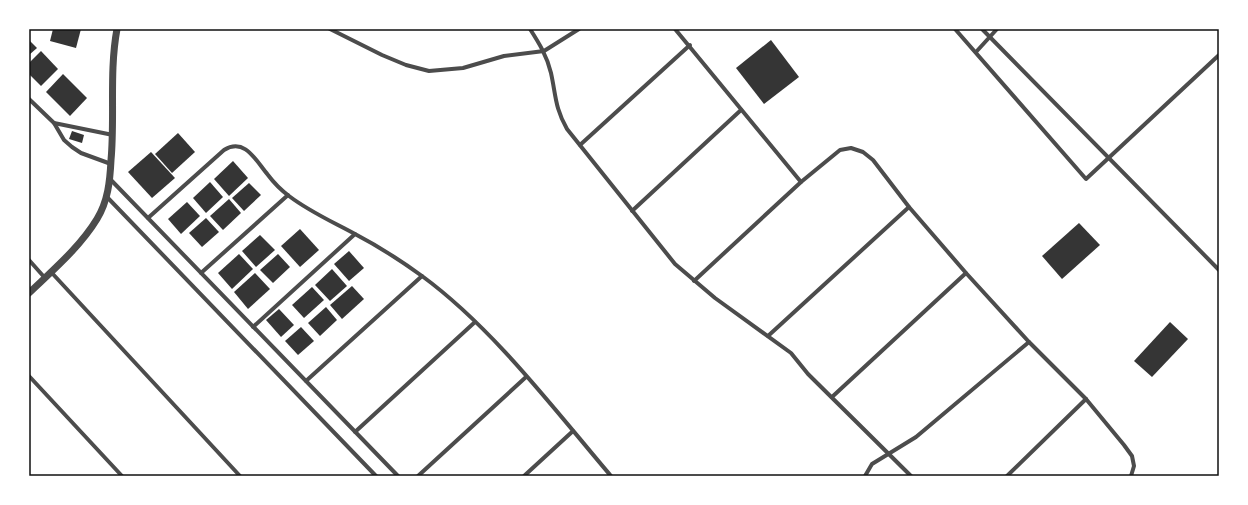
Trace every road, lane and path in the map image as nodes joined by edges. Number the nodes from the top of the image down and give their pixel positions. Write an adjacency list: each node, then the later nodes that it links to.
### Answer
1 (117, 29): 17 (street)
2 (330, 29): 11 (street)
3 (530, 29): 11 (street)
4 (579, 29): 11 (street)
5 (675, 29): 10 (street)
6 (955, 29): 12 (street)
7 (982, 29): 9 (street)
8 (997, 29): 9 (street)
9 (990, 38): 12 (street); 19 (street)
10 (690, 45): 15 (street); 18 (street)
11 (544, 50): 18 (street)
12 (976, 52): 19 (street)
13 (1218, 57): 19 (street)
14 (29, 99): 16 (street)
15 (741, 110): 22 (street); 26 (street)
16 (54, 123): 17 (street); 20 (street)
17 (113, 135): 20 (street)
18 (580, 145): 26 (street)
19 (1107, 157): 30 (street)
20 (111, 164): 21 (street)
21 (111, 180): 24 (street); 27 (street)
22 (801, 182): 25 (street); 36 (street)
23 (288, 195): 27 (street); 28 (street); 32 (street)
24 (107, 197): 31 (street); 52 (street)
25 (909, 207): 33 (street); 40 (street)
26 (632, 211): 36 (street)
27 (148, 218): 32 (street)
28 (355, 234): 34 (street); 39 (street)
29 (29, 260): 35 (street)
30 (1219, 270)
31 (51, 272): 35 (street); 51 (street)
32 (201, 273): 39 (street)
33 (966, 273): 41 (street); 45 (street)
34 (422, 276): 38 (street); 44 (street)
35 (45, 278): 37 (street)
36 (694, 281): 40 (street)
37 (29, 293)
38 (475, 322): 43 (street); 48 (street)
39 (253, 327): 44 (street)
40 (768, 336): 45 (street)
41 (1029, 342): 46 (street); 49 (street)
42 (29, 376): 50 (street)
43 (526, 377): 47 (street); 54 (street)
44 (306, 381): 48 (street)
45 (832, 397): 49 (street)
46 (1086, 399): 59 (street); 60 (street)
47 (573, 431): 55 (street); 56 (street)
48 (355, 432): 53 (street)
49 (890, 454): 57 (street); 58 (street)
50 (122, 476)
51 (240, 476)
52 (376, 476)
53 (398, 476)
54 (418, 476)
55 (524, 476)
56 (610, 476)
57 (865, 476)
58 (911, 476)
59 (1007, 476)
60 (1131, 476)

